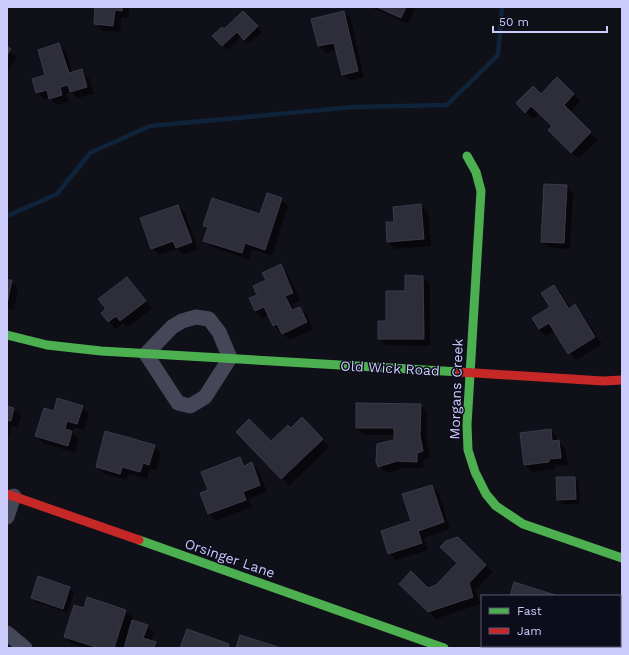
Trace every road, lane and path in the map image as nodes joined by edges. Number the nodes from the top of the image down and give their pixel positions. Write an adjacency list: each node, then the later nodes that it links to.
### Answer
1 (467, 156): 5 (street, Morgans Creek)
2 (7, 335): 3 (street, Old Wick Road)
3 (146, 354): 4 (street, Old Wick Road); 4 (street); 4 (street)
4 (230, 358): 5 (street, Old Wick Road)
5 (470, 373): 6 (street, Old Wick Road); 9 (street, Morgans Creek)
6 (622, 380)
7 (11, 495): 8 (street); 12 (street, Orsinger Lane)
8 (7, 517)
9 (622, 558)
10 (7, 633): 11 (street)
11 (24, 648)
12 (444, 648)

